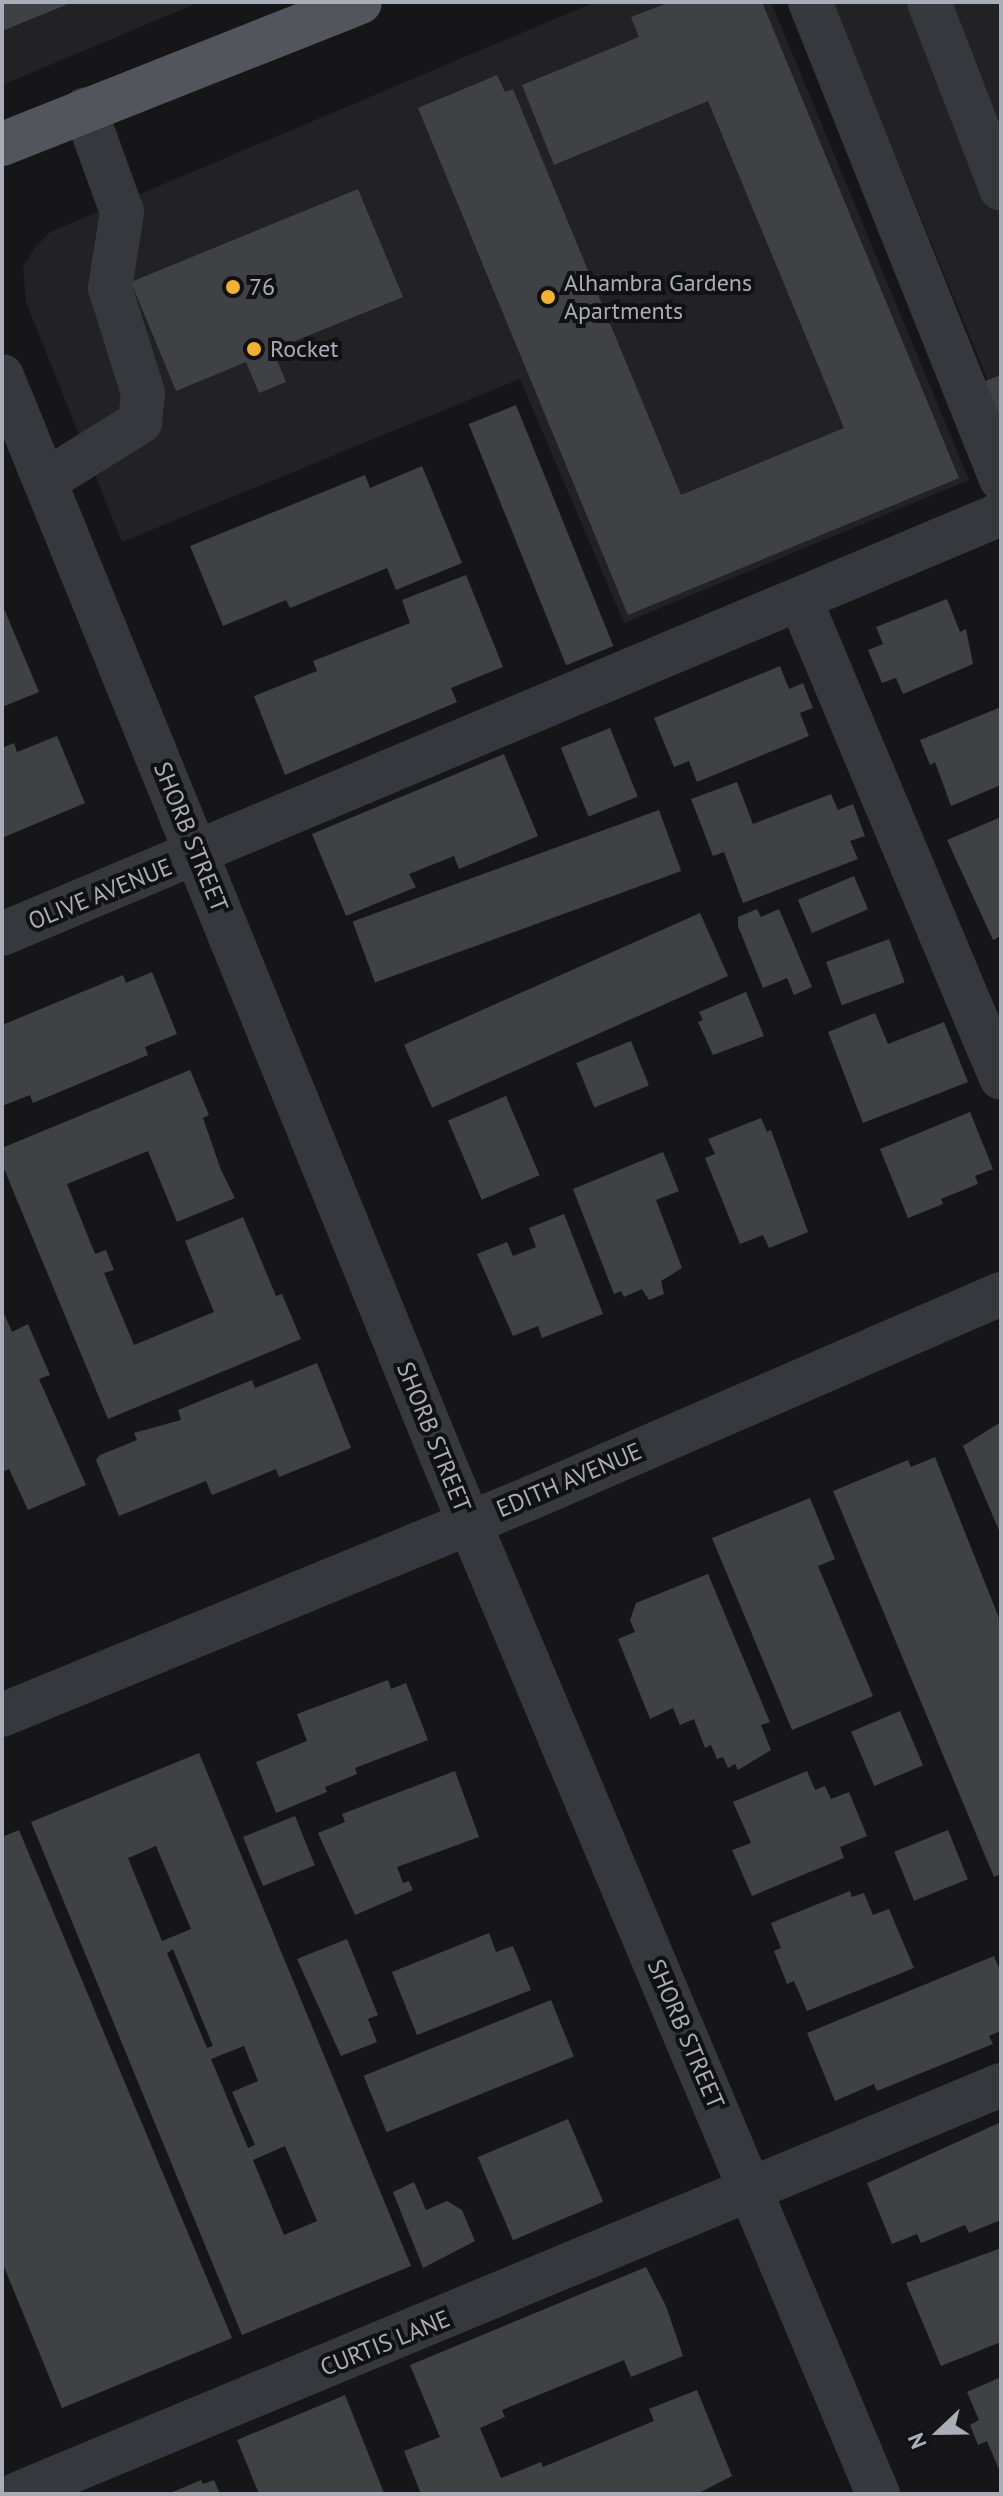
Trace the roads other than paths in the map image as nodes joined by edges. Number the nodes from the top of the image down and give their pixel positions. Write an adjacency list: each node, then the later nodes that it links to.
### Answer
1 (360, 2): 4 (main road)
2 (810, 2): 8 (street)
3 (929, 2): 6 (street)
4 (85, 110): 5 (main road); 9 (street)
5 (2, 144)
6 (1001, 189)
7 (2, 376): 9 (street, SHORB STREET)
8 (1001, 479)
9 (45, 481): 12 (street, SHORB STREET)
10 (1001, 514): 11 (street, OLIVE AVENUE)
11 (800, 599): 12 (street, OLIVE AVENUE); 14 (street)
12 (198, 853): 13 (street, OLIVE AVENUE); 16 (street, SHORB STREET)
13 (2, 934)
14 (1001, 1078)
15 (1001, 1294): 16 (street, EDITH AVENUE)
16 (469, 1523): 17 (street, EDITH AVENUE); 19 (street, SHORB STREET)
17 (2, 1715)
18 (1001, 2085): 19 (street, CURTIS LANE)
19 (752, 2191): 20 (street, CURTIS LANE); 21 (street, SHORB STREET)
20 (17, 2494)
21 (878, 2494)

